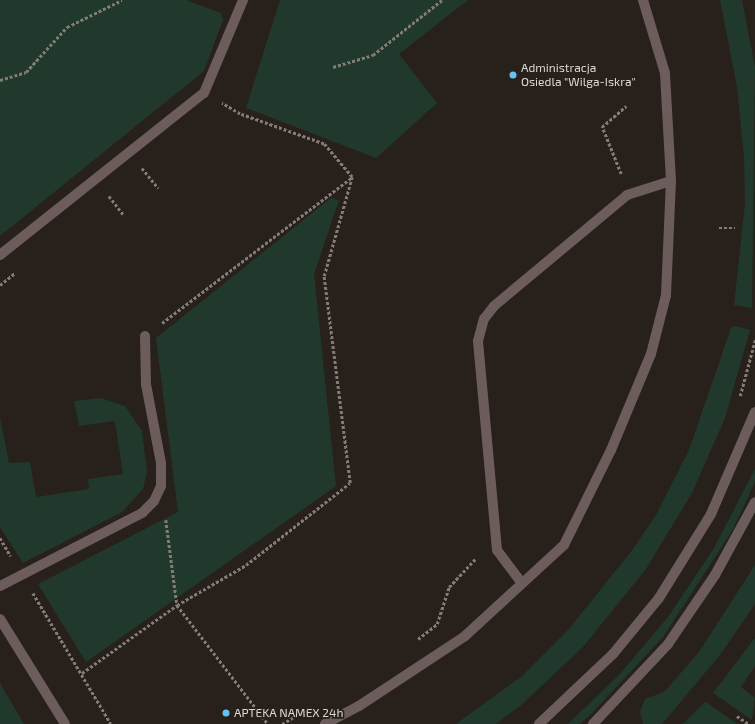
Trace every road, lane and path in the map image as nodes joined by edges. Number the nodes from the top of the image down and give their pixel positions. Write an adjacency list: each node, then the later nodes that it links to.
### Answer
1 (122, 0): 6 (path)
2 (243, 0): 7 (street)
3 (442, 0): 5 (path)
4 (643, 0): 12 (street)
5 (333, 67)
6 (0, 80)
7 (204, 93): 10 (path); 18 (street)
8 (626, 106): 11 (path)
9 (137, 162): 13 (path)
10 (352, 177): 19 (path); 29 (path)
11 (624, 181)
12 (671, 181): 27 (street); 27 (street)
13 (158, 188)
14 (104, 189): 15 (path)
15 (124, 215)
16 (719, 228): 17 (path)
17 (735, 228)
18 (0, 255)
19 (145, 336): 22 (street)
20 (755, 412): 21 (street)
21 (752, 433): 41 (street)
22 (161, 486): 26 (street); 29 (path)
23 (755, 502): 35 (street)
24 (0, 538): 26 (path)
25 (480, 554): 31 (path)
26 (22, 575): 28 (street); 32 (path)
27 (521, 582): 40 (street)
28 (0, 586)
29 (177, 605): 32 (path); 38 (path)
30 (0, 620): 36 (street)
31 (412, 643)
32 (82, 673): 37 (path)
33 (315, 705): 39 (path)
34 (736, 716): 43 (path)
35 (604, 720): 42 (street)
36 (65, 724)
37 (112, 724)
38 (268, 724)
39 (282, 724)
40 (326, 724)
41 (539, 724)
42 (593, 724)
43 (748, 724)

